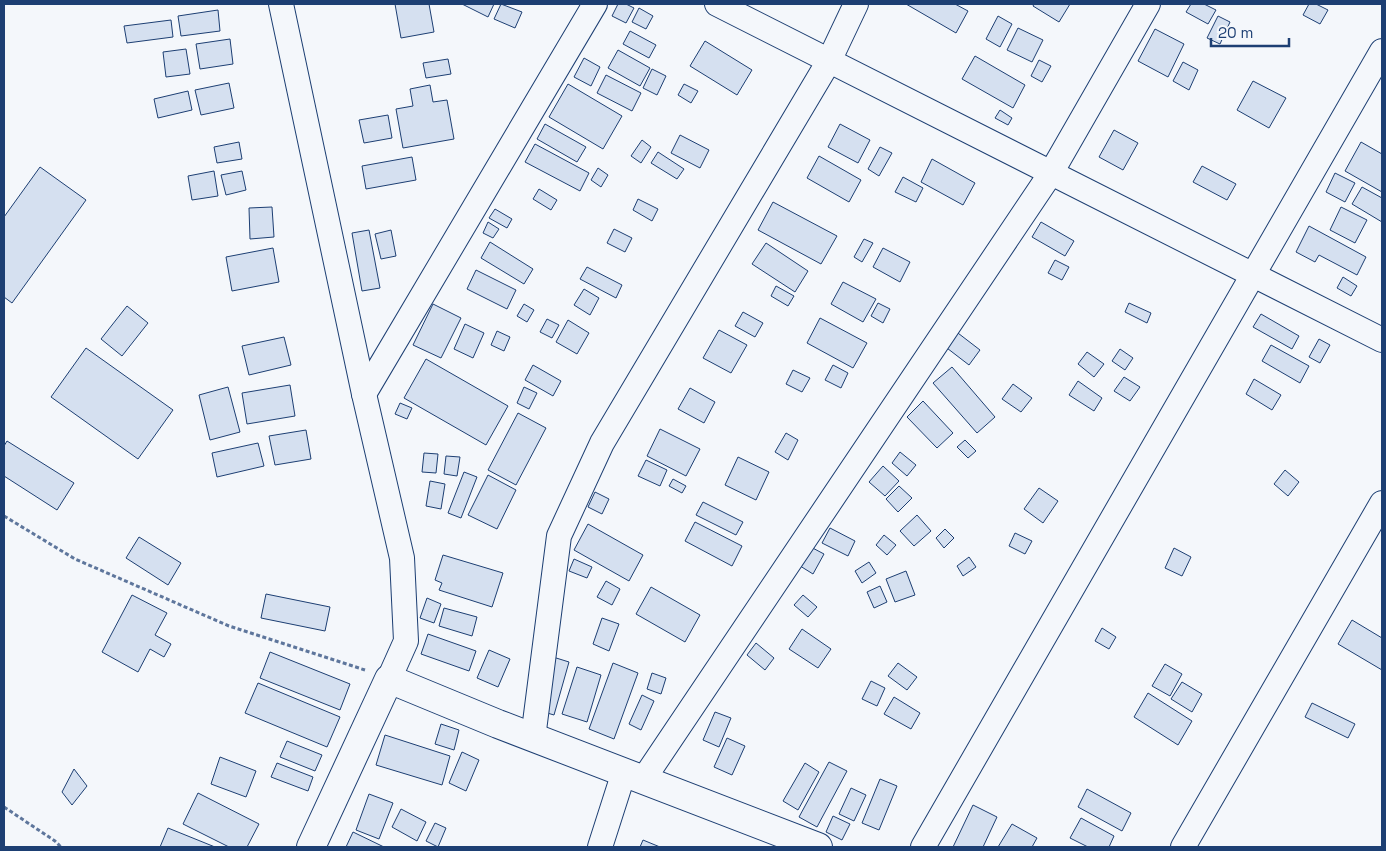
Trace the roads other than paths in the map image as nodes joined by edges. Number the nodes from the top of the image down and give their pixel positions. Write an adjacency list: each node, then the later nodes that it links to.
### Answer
1 (282, 4): 11 (street)
2 (595, 4): 11 (street)
3 (717, 4): 7 (street)
4 (856, 4): 7 (street)
5 (1148, 4): 8 (street)
6 (1382, 51): 9 (street)
7 (829, 60): 8 (street); 14 (street)
8 (1051, 173): 9 (street); 15 (street)
9 (1253, 274): 10 (street); 19 (street)
10 (1382, 340)
11 (364, 394): 13 (street)
12 (1382, 503): 20 (street)
13 (389, 678): 14 (street); 16 (street)
14 (533, 738): 15 (street)
15 (633, 776): 17 (street); 18 (street)
16 (311, 847)
17 (600, 847)
18 (818, 847)
19 (923, 847)
20 (1183, 847)

